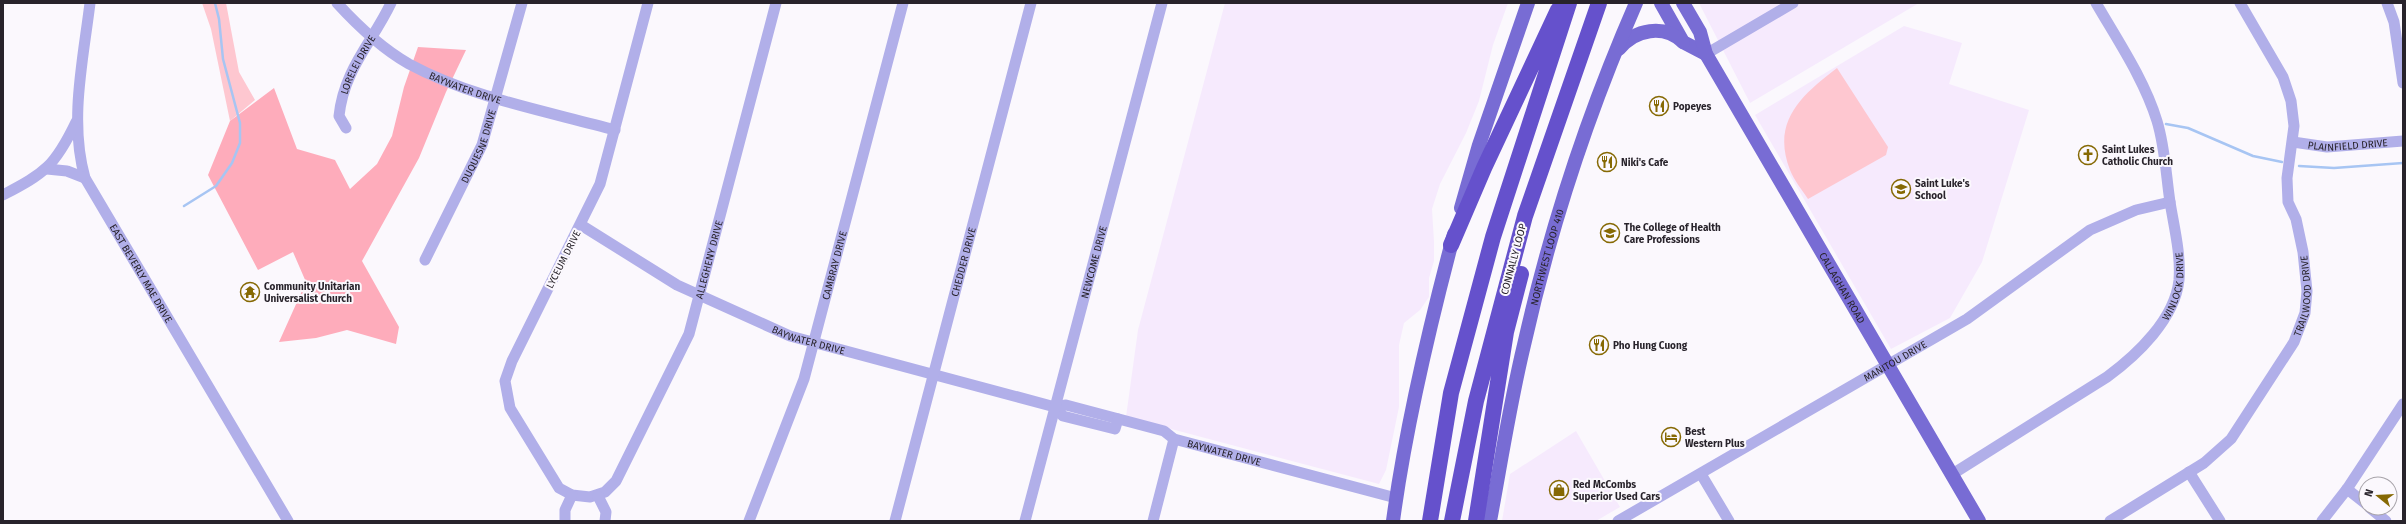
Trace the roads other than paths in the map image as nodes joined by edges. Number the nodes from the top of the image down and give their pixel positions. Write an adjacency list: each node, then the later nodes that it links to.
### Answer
1 (90, 3): 30 (street, EAST BEVERLY MAE DRIVE)
2 (337, 3): 23 (street, BAYWATER DRIVE)
3 (391, 3): 23 (street, LORELEI DRIVE)
4 (522, 3): 28 (street, DUQUESNE DRIVE)
5 (648, 3): 32 (street, LYCEUM DRIVE)
6 (776, 3): 42 (street, ALLEGHENY DRIVE)
7 (903, 3): 43 (street, CAMBRAY DRIVE)
8 (1031, 3): 45 (street, CHEDDER DRIVE)
9 (1162, 3): 47 (street, NEWCOME DRIVE)
10 (1528, 3): 40 (main road)
11 (1561, 3): 40 (highway)
12 (1569, 3): 65 (highway)
13 (1599, 3): 29 (highway, CONNALLY LOOP)
14 (1628, 3): 22 (main road)
15 (1636, 3): 22 (main road, NORTHWEST LOOP 410)
16 (1661, 3): 24 (main road)
17 (1683, 3): 25 (main road, CALLAGHAN ROAD)
18 (1793, 3): 25 (street)
19 (2096, 3): 38 (street, WINLOCK DRIVE)
20 (2240, 3): 34 (street, TRAILWOOD DRIVE)
21 (2387, 3): 27 (street)
22 (1627, 24): 26 (main road, NORTHWEST LOOP 410)
23 (370, 36): 28 (street, BAYWATER DRIVE); 31 (street, LORELEI DRIVE)
24 (1683, 42): 25 (main road); 26 (main road)
25 (1706, 54): 44 (main road, CALLAGHAN ROAD)
26 (1612, 58): 68 (main road, NORTHWEST LOOP 410)
27 (2403, 83)
28 (496, 98): 32 (street, BAYWATER DRIVE); 41 (street, DUQUESNE DRIVE)
29 (1562, 109): 66 (highway, CONNALLY LOOP); 67 (highway)
30 (76, 122): 35 (street); 36 (street, EAST BEVERLY MAE DRIVE)
31 (346, 128)
32 (615, 130): 39 (street, LYCEUM DRIVE)
33 (2403, 141): 34 (street, PLAINFIELD DRIVE)
34 (2293, 142): 49 (street, TRAILWOOD DRIVE)
35 (47, 169): 36 (street); 37 (street)
36 (85, 178): 57 (street, EAST BEVERLY MAE DRIVE)
37 (3, 195)
38 (2170, 202): 44 (street, MANITOU DRIVE); 51 (street, WINLOCK DRIVE)
39 (580, 225): 42 (street, BAYWATER DRIVE); 53 (street, LYCEUM DRIVE)
40 (1451, 245): 55 (main road)
41 (425, 260)
42 (699, 296): 43 (street, BAYWATER DRIVE); 54 (street, ALLEGHENY DRIVE)
43 (813, 344): 45 (street, BAYWATER DRIVE); 60 (street, CAMBRAY DRIVE)
44 (1888, 366): 50 (street, MANITOU DRIVE); 51 (main road, CALLAGHAN ROAD)
45 (933, 375): 47 (street, BAYWATER DRIVE); 61 (street, CHEDDER DRIVE)
46 (2403, 404): 52 (street)
47 (1055, 407): 48 (street, BAYWATER DRIVE); 62 (street, NEWCOME DRIVE)
48 (1174, 439): 55 (street, BAYWATER DRIVE); 63 (street)
49 (2189, 472): 72 (street, TRAILWOOD DRIVE); 73 (street)
50 (1701, 474): 69 (street, MANITOU DRIVE); 70 (street)
51 (1951, 475): 71 (main road, CALLAGHAN ROAD)
52 (2347, 489): 56 (street); 74 (street)
53 (572, 495): 54 (street, LYCEUM DRIVE); 58 (street)
54 (594, 496): 59 (street)
55 (1396, 498): 64 (main road)
56 (2358, 498)
57 (288, 521)
58 (565, 521)
59 (605, 521)
60 (749, 521)
61 (895, 521)
62 (1025, 521)
63 (1152, 521)
64 (1393, 521)
65 (1430, 521)
66 (1452, 521)
67 (1476, 521)
68 (1490, 521)
69 (1618, 521)
70 (1729, 521)
71 (1979, 521)
72 (2110, 521)
73 (2220, 521)
74 (2322, 521)

